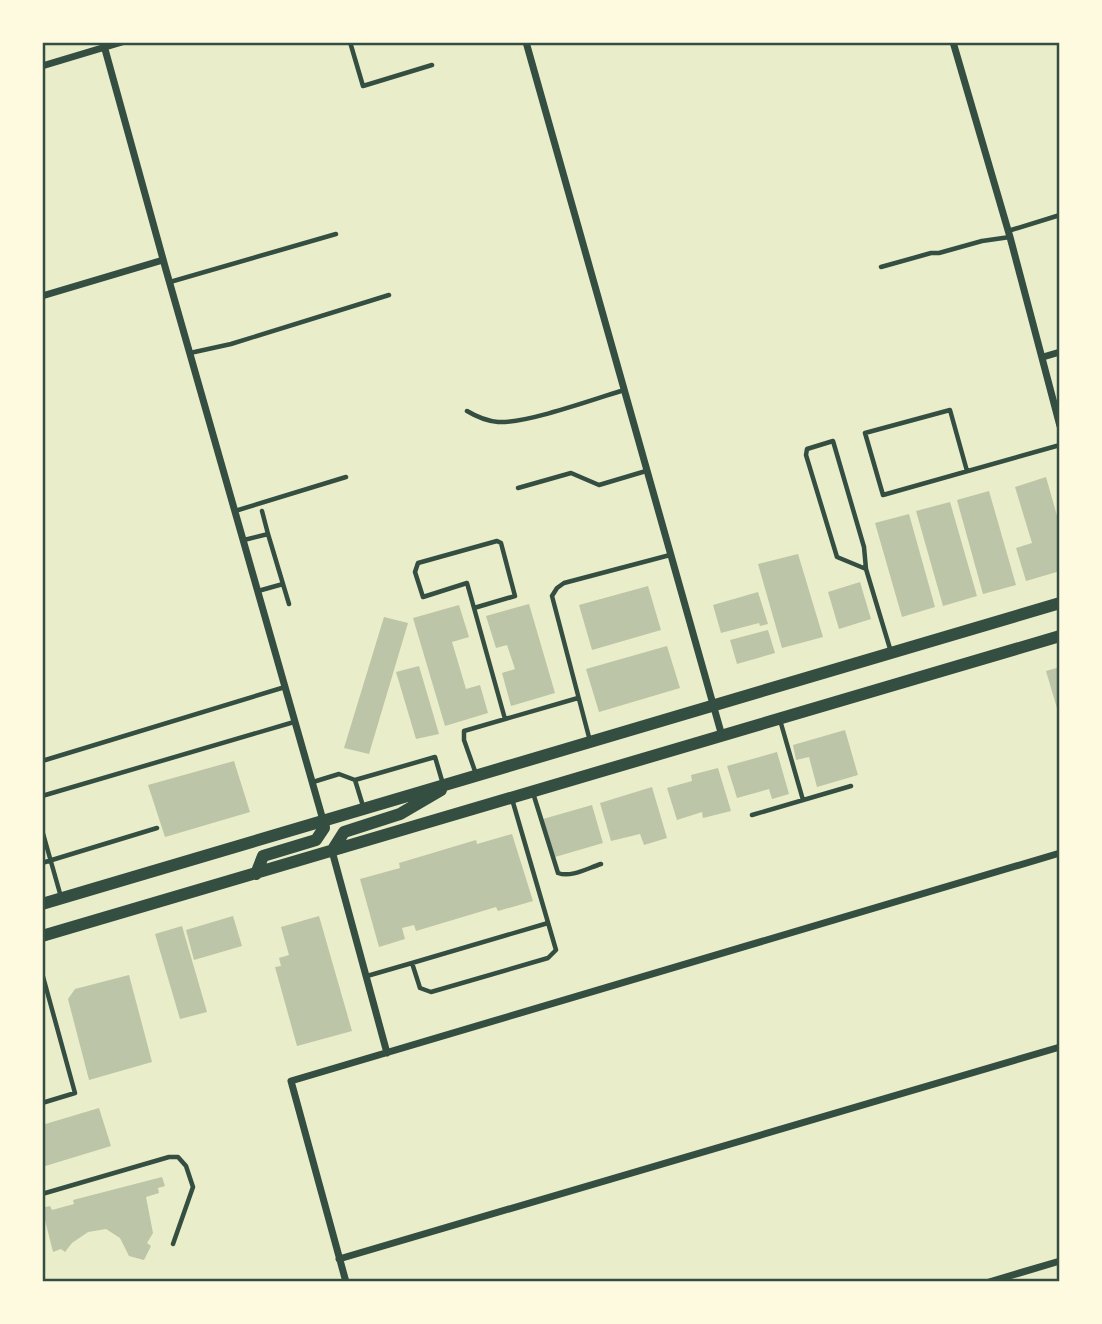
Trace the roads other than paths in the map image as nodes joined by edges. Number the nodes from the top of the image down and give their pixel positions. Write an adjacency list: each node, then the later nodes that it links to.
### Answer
1 (122, 42): 5 (street)
2 (350, 42): 7 (lane)
3 (526, 42): 19 (street)
4 (953, 42): 10 (street)
5 (104, 45): 6 (street); 11 (street)
6 (42, 65)
7 (432, 65)
8 (1060, 215): 10 (lane)
9 (336, 234): 13 (lane)
10 (1009, 234): 12 (lane); 18 (street)
11 (163, 260): 13 (street); 15 (street)
12 (881, 267)
13 (169, 282): 17 (street)
14 (389, 295): 17 (lane)
15 (42, 296)
16 (1060, 352): 18 (street)
17 (189, 353): 27 (street)
18 (1043, 357): 21 (street)
19 (624, 390): 20 (lane); 23 (street)
20 (467, 411)
21 (1060, 426)
22 (1060, 445): 24 (lane)
23 (647, 471): 26 (lane); 31 (street)
24 (967, 471): 24 (lane)
25 (346, 477): 27 (lane)
26 (518, 488)
27 (235, 511): 30 (street)
28 (261, 511): 29 (lane)
29 (268, 534): 30 (lane); 33 (lane)
30 (243, 540): 34 (street)
31 (671, 555): 41 (lane); 42 (street)
32 (866, 569): 32 (lane); 39 (lane)
33 (283, 584): 34 (lane); 36 (lane)
34 (258, 591): 40 (street)
35 (1060, 603): 39 (main road)
36 (289, 604)
37 (474, 608): 37 (lane); 43 (lane)
38 (1060, 636): 44 (main road)
39 (892, 653): 42 (main road)
40 (285, 687): 45 (street); 48 (lane)
41 (578, 698): 43 (lane); 47 (lane)
42 (713, 705): 46 (street); 47 (main road)
43 (505, 719): 49 (lane)
44 (780, 719): 46 (main road); 57 (lane)
45 (295, 722): 51 (street); 55 (lane)
46 (722, 736): 54 (main road)
47 (590, 741): 49 (main road)
48 (42, 761)
49 (476, 775): 52 (main road)
50 (355, 779): 51 (lane); 52 (lane); 58 (lane)
51 (312, 782): 60 (street)
52 (448, 783): 58 (main road); 63 (main road)
53 (851, 786): 57 (lane)
54 (533, 792): 56 (main road); 67 (lane)
55 (42, 796)
56 (512, 798): 63 (main road); 71 (lane)
57 (803, 800): 59 (lane)
58 (363, 808): 60 (main road)
59 (752, 815)
60 (323, 820): 68 (main road); 69 (main road)
61 (157, 828): 65 (lane)
62 (42, 830): 65 (lane)
63 (332, 850): 68 (main road); 75 (street)
64 (1060, 853): 77 (street)
65 (50, 860): 66 (lane); 69 (lane)
66 (42, 863)
67 (601, 864)
68 (256, 874): 72 (main road)
69 (61, 898): 70 (main road)
70 (42, 904)
71 (548, 923): 73 (lane); 73 (lane)
72 (42, 936)
73 (412, 963): 75 (lane)
74 (42, 973): 78 (lane)
75 (366, 976): 77 (street)
76 (1060, 1047): 81 (street)
77 (387, 1052): 81 (street)
78 (42, 1103)
79 (42, 1194): 80 (lane)
80 (173, 1244)
81 (339, 1258): 83 (street)
82 (1060, 1261): 84 (street)
83 (346, 1282)
84 (989, 1282)

